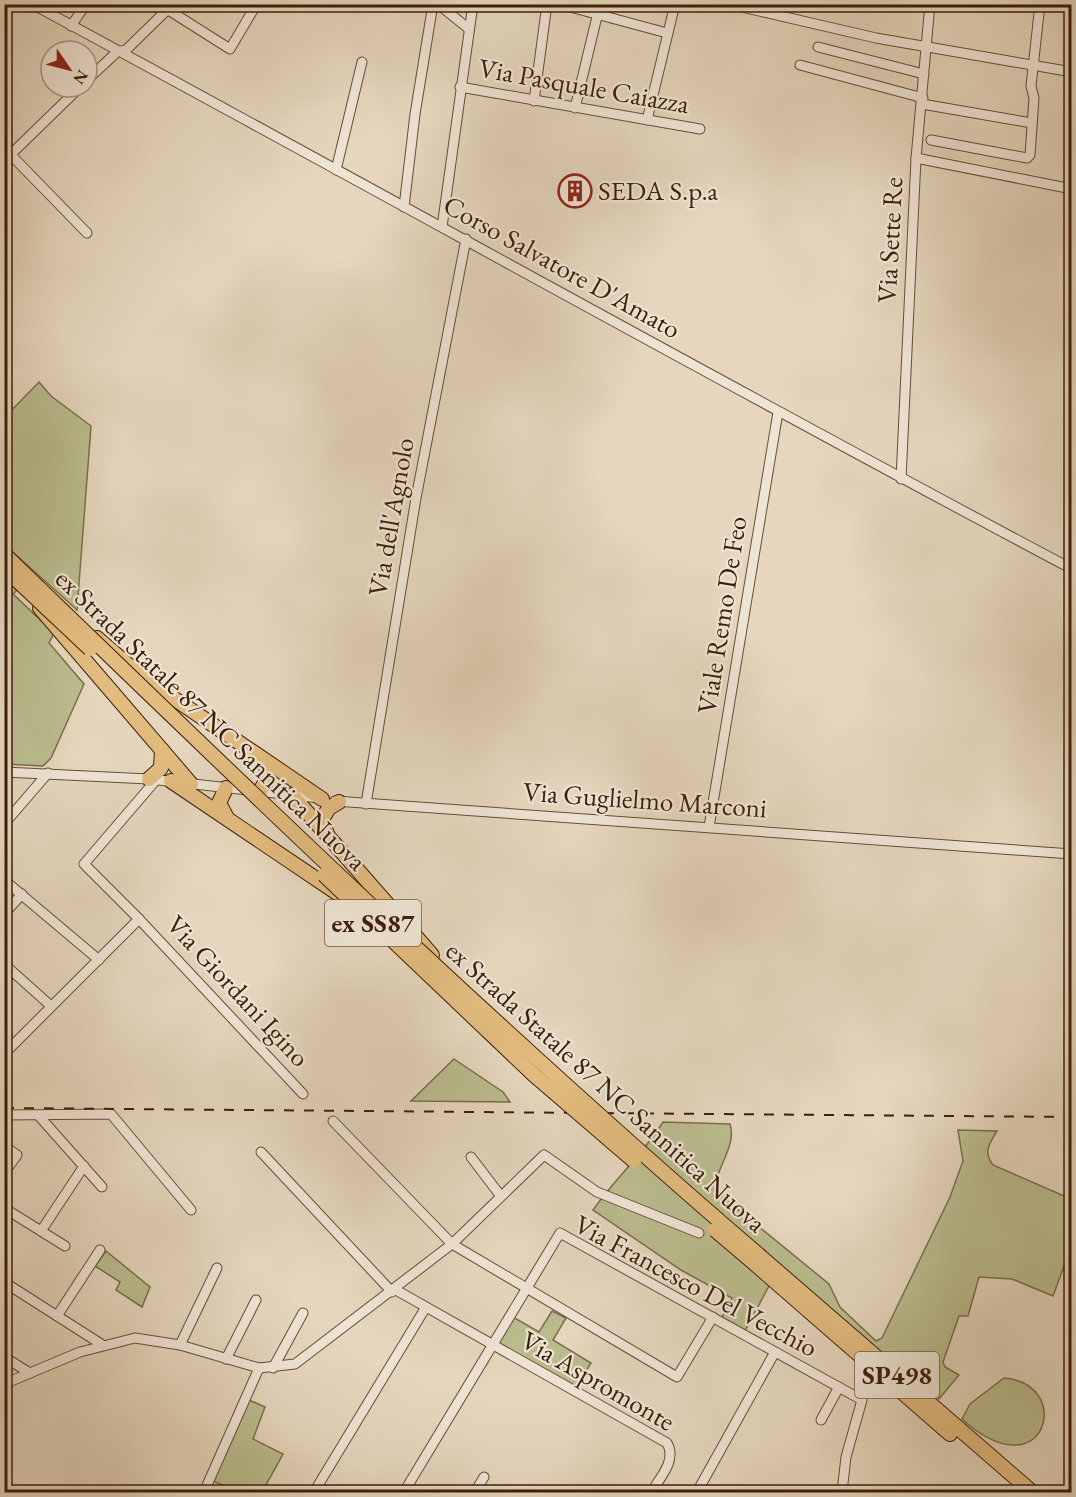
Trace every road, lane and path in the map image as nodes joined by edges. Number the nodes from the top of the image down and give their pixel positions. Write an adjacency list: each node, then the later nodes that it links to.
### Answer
1 (32, 4): 18 (street, Corso Salvatore D'Amato)
2 (86, 4): 18 (street)
3 (433, 4): 43 (street)
4 (438, 4): 19 (street)
5 (473, 4): 19 (street)
6 (548, 4): 32 (street)
7 (559, 4): 17 (street)
8 (600, 4): 17 (street)
9 (675, 4): 20 (street)
10 (729, 4): 16 (street)
11 (920, 4): 15 (street)
12 (1040, 4): 26 (street)
13 (255, 5): 14 (street)
14 (166, 6): 23 (street)
15 (930, 6): 22 (street, Via Sette Re)
16 (755, 8): 22 (street)
17 (597, 15): 20 (street); 34 (street)
18 (71, 26): 23 (street, Corso Salvatore D'Amato)
19 (470, 29): 30 (street)
20 (667, 33): 35 (street)
21 (818, 47): 29 (street)
22 (927, 47): 26 (street); 29 (street, Via Sette Re)
23 (117, 52): 27 (street); 41 (street, Corso Salvatore D'Amato)
24 (362, 62): 41 (street)
25 (800, 65): 33 (street)
26 (1034, 66): 28 (street); 36 (street)
27 (99, 69)
28 (1071, 72)
29 (924, 74): 33 (street, Via Sette Re)
30 (460, 87): 32 (street, Via Pasquale Caiazza); 44 (street)
31 (68, 99): 39 (street)
32 (534, 101): 34 (street, Via Pasquale Caiazza)
33 (923, 101): 36 (street); 40 (street, Via Sette Re)
34 (575, 108): 35 (street, Via Pasquale Caiazza)
35 (646, 120): 37 (street, Via Pasquale Caiazza)
36 (1032, 123): 38 (street)
37 (700, 129)
38 (931, 140)
39 (8, 158): 45 (street)
40 (916, 158): 42 (street); 48 (street, Via Sette Re)
41 (336, 170): 43 (street, Corso Salvatore D'Amato)
42 (1071, 189)
43 (405, 207): 44 (street, Corso Salvatore D'Amato)
44 (442, 227): 46 (street, Corso Salvatore D'Amato)
45 (87, 233)
46 (466, 239): 47 (street, Corso Salvatore D'Amato); 66 (street, Via dell'Agnolo)
47 (778, 412): 48 (street, Corso Salvatore D'Amato); 69 (street, Viale Remo De Feo)
48 (901, 479): 51 (street, Corso Salvatore D'Amato)
49 (4, 554): 53 (highway, ex Strada Statale 87 NC Sannitica Nuova / ex SS87, bridge)
50 (4, 568): 52 (highway, ex Strada Statale 87 NC Sannitica Nuova / ex SS87, bridge)
51 (1071, 569)
52 (22, 585): 54 (highway, bridge); 74 (highway, ex Strada Statale 87 NC Sannitica Nuova / ex SS87, bridge)
53 (75, 623): 55 (highway, bridge); 79 (highway, ex Strada Statale 87 NC Sannitica Nuova / ex SS87, bridge)
54 (162, 750): 58 (highway); 60 (highway)
55 (265, 761): 62 (highway); 64 (highway)
56 (4, 772): 57 (street, Via Guglielmo Marconi)
57 (48, 773): 58 (street, Via Guglielmo Marconi); 68 (street)
58 (152, 779): 59 (street, Via Guglielmo Marconi); 76 (street, Via Giordani Igino)
59 (171, 781): 60 (street, Via Guglielmo Marconi); 67 (highway)
60 (191, 784): 61 (street, Via Guglielmo Marconi)
61 (221, 787): 62 (street, Via Guglielmo Marconi); 67 (highway)
62 (260, 791): 63 (street, Via Guglielmo Marconi)
63 (292, 795): 64 (street, Via Guglielmo Marconi); 70 (highway)
64 (322, 799): 65 (street, Via Guglielmo Marconi)
65 (339, 802): 66 (street, Via Guglielmo Marconi); 70 (highway)
66 (366, 804): 69 (street, Via Guglielmo Marconi)
67 (230, 822): 74 (highway, bridge)
68 (4, 824)
69 (709, 827): 71 (street, Via Guglielmo Marconi)
70 (328, 836): 79 (highway, bridge)
71 (1071, 854)
72 (4, 880): 73 (street)
73 (22, 894): 75 (street); 77 (street)
74 (353, 903): 100 (highway, ex Strada Statale 87 NC Sannitica Nuova / ex SS87, bridge)
75 (4, 914)
76 (140, 919): 77 (street); 82 (street, Via Giordani Igino)
77 (99, 960): 80 (street)
78 (4, 964): 80 (street)
79 (457, 988): 100 (highway, ex Strada Statale 87 NC Sannitica Nuova / ex SS87, bridge)
80 (51, 1006): 81 (street)
81 (7, 1047)
82 (303, 1094)
83 (4, 1115): 84 (street)
84 (39, 1116): 89 (street); 94 (street)
85 (333, 1122): 97 (street)
86 (4, 1146): 90 (street)
87 (261, 1152): 104 (street, Via Aspromonte)
88 (471, 1157): 92 (street)
89 (84, 1166): 91 (street); 95 (street)
90 (4, 1173)
91 (102, 1187)
92 (500, 1196): 96 (street); 97 (street)
93 (4, 1208): 95 (street)
94 (191, 1210)
95 (41, 1230): 98 (street)
96 (699, 1233)
97 (452, 1244): 103 (street); 104 (street)
98 (64, 1246)
99 (100, 1250): 108 (street)
100 (758, 1261): 130 (highway, ex Strada Statale 87 NC Sannitica Nuova / ex SS87); 131 (highway, ex Strada Statale 87 NC Sannitica Nuova / SP498)
101 (217, 1268): 111 (street)
102 (4, 1282): 108 (street)
103 (526, 1288): 109 (street, Via Francesco Del Vecchio); 109 (street); 112 (street, Via Francesco Del Vecchio)
104 (394, 1291): 106 (street, Via Aspromonte); 117 (street)
105 (256, 1300): 115 (street)
106 (426, 1307): 112 (street, Via Aspromonte); 124 (street)
107 (303, 1312): 117 (street)
108 (57, 1316): 110 (street)
109 (712, 1317): 113 (street, Via Francesco Del Vecchio)
110 (101, 1344): 111 (street); 118 (street)
111 (180, 1345): 115 (street)
112 (492, 1345): 125 (street, Via Francesco Del Vecchio); 127 (street, Via Aspromonte)
113 (775, 1352): 120 (street, Via Francesco Del Vecchio); 128 (street)
114 (4, 1357): 118 (street)
115 (226, 1359): 116 (street)
116 (259, 1368): 117 (street); 123 (street)
117 (273, 1368)
118 (30, 1373): 119 (street)
119 (4, 1384)
120 (839, 1387): 121 (street); 129 (street, Via Francesco Del Vecchio)
121 (821, 1420)
122 (484, 1477): 126 (street)
123 (204, 1492)
124 (314, 1492)
125 (404, 1492)
126 (475, 1492)
127 (656, 1492)
128 (697, 1492)
129 (842, 1492)
130 (1019, 1492)
131 (1032, 1492)

